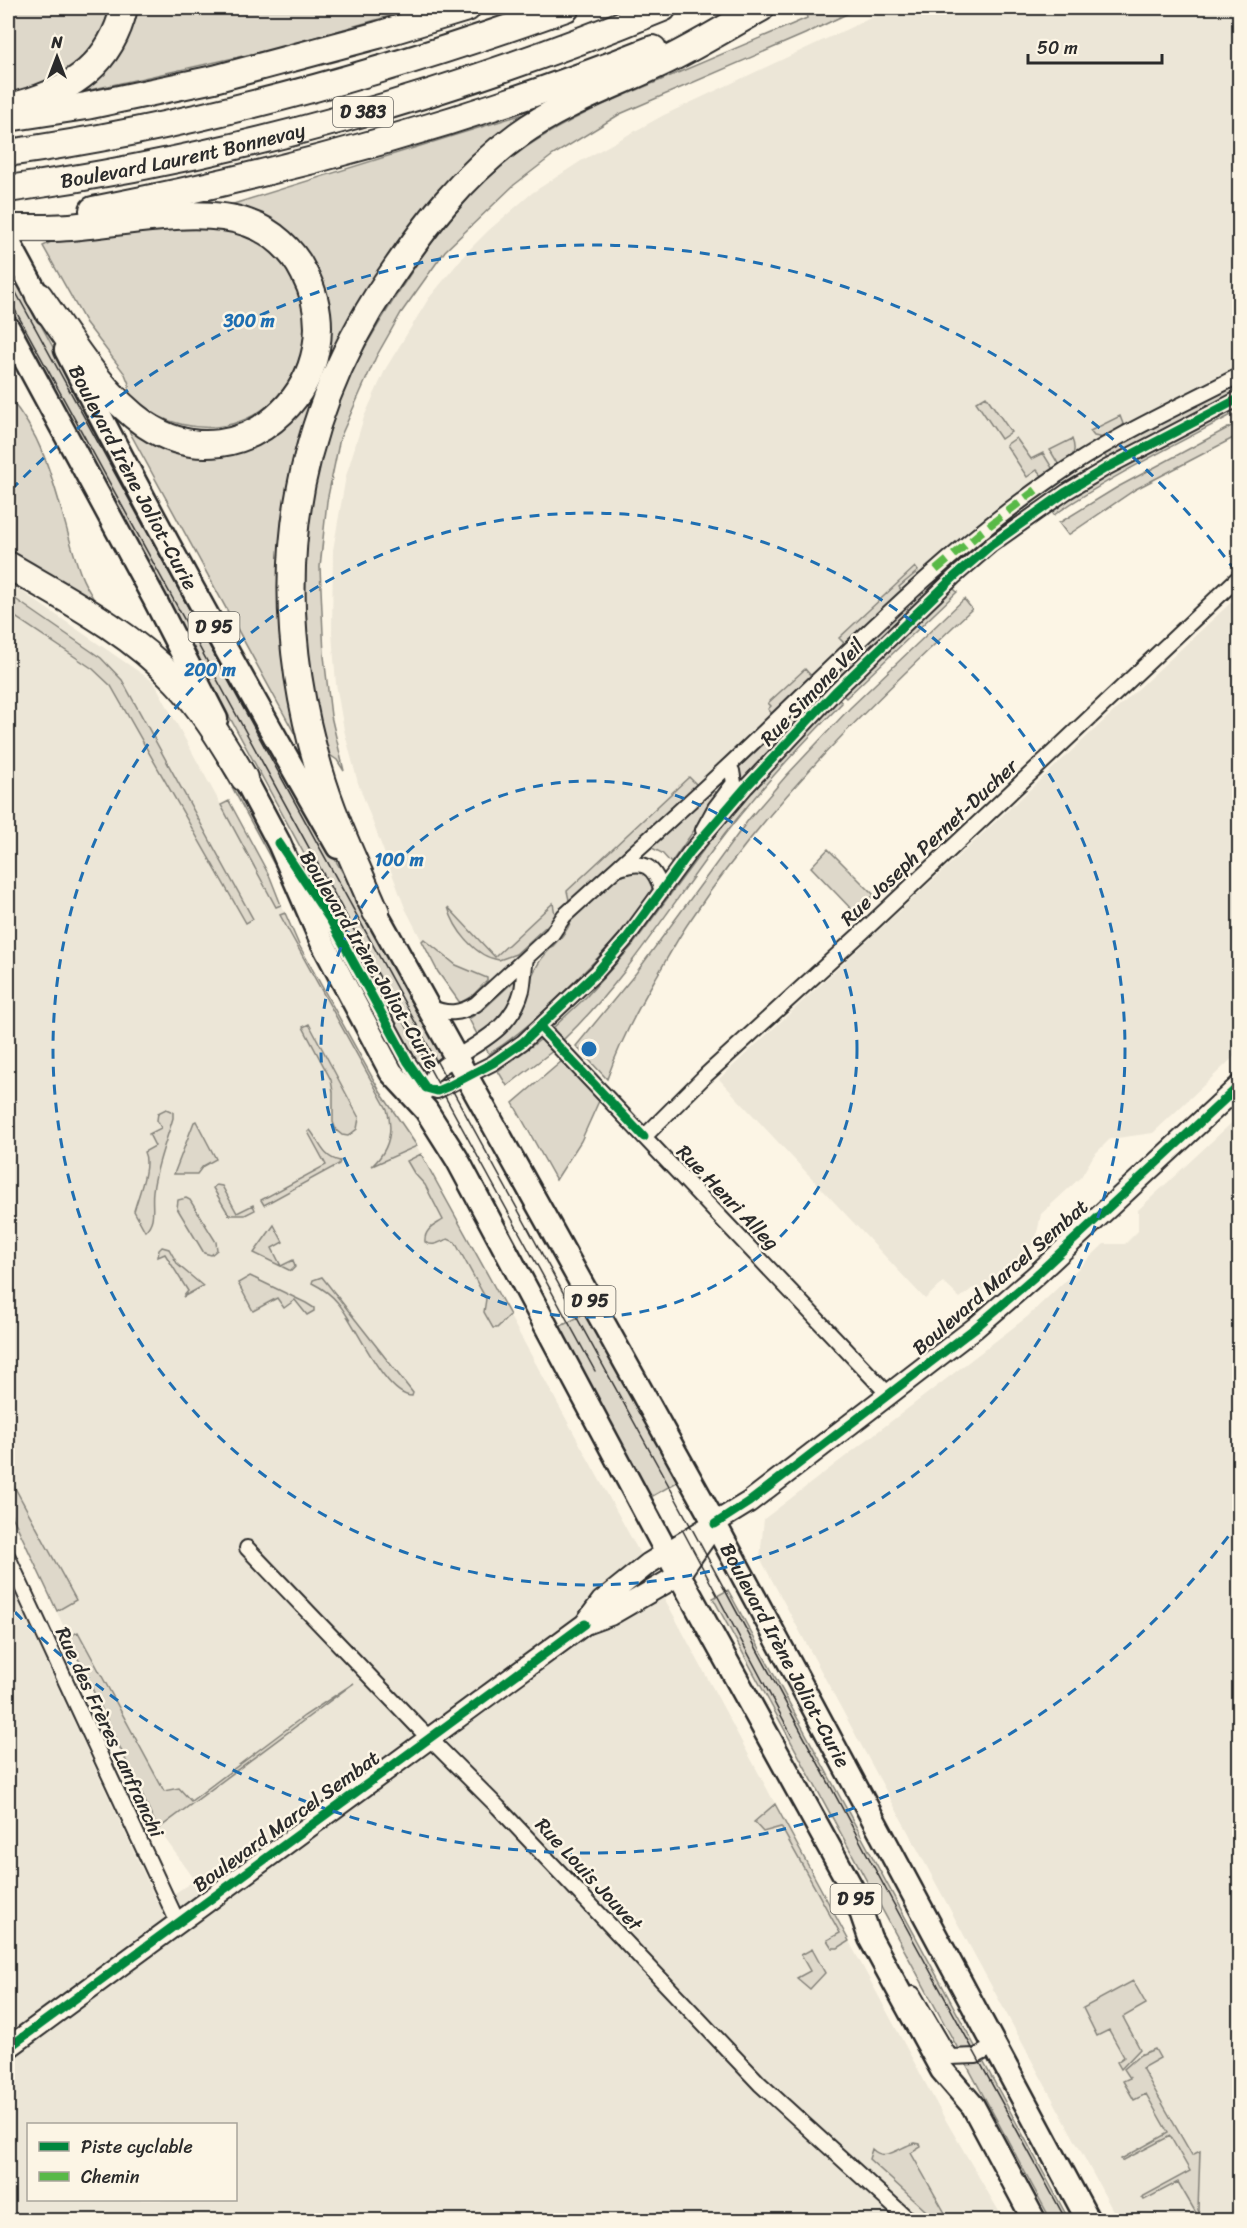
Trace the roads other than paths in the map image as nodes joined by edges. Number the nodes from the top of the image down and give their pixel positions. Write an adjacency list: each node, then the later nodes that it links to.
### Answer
1 (124, 8): 7 (highway)
2 (467, 8): 7 (highway)
3 (566, 8): 8 (highway, Boulevard Laurent Bonnevay / D 383)
4 (663, 8): 9 (highway, Boulevard Laurent Bonnevay / D 383)
5 (753, 8): 10 (highway)
6 (761, 8): 24 (highway)
7 (11, 112)
8 (8, 153)
9 (8, 189)
10 (74, 220): 11 (highway); 13 (highway)
11 (8, 226)
12 (8, 241): 13 (main road, Boulevard Irène Joliot-Curie / D 95)
13 (39, 296): 24 (main road, Boulevard Irène Joliot-Curie / D 95)
14 (8, 328): 20 (main road, Boulevard Irène Joliot-Curie / D 95)
15 (1239, 375): 19 (street, Rue Simone Veil)
16 (1239, 398): 21 (street, Rue Simone Veil)
17 (8, 565): 20 (highway)
18 (1239, 576): 32 (street, Rue Joseph Pernet-Ducher)
19 (728, 766): 21 (street, Rue Simone Veil); 22 (street, Rue Simone Veil)
20 (244, 778): 31 (main road, Boulevard Irène Joliot-Curie / D 95)
21 (690, 852): 23 (street, Rue Simone Veil)
22 (614, 870): 23 (street); 25 (street, Rue Simone Veil)
23 (662, 891): 27 (street, Rue Simone Veil)
24 (376, 912): 26 (main road, Boulevard Irène Joliot-Curie / D 95)
25 (526, 958): 26 (street, Rue Simone Veil); 28 (street)
26 (430, 1007): 28 (main road, Boulevard Irène Joliot-Curie / D 95)
27 (540, 1027): 29 (street, Rue Simone Veil); 32 (street, Rue Henri Alleg)
28 (456, 1056): 29 (main road, Boulevard Irène Joliot-Curie / D 95); 31 (street, Boulevard Irène Joliot-Curie)
29 (467, 1077): 31 (street, Boulevard Irène Joliot-Curie); 34 (main road, Boulevard Irène Joliot-Curie / D 95)
30 (1239, 1085): 33 (street, Boulevard Marcel Sembat)
31 (426, 1099): 36 (main road, Boulevard Irène Joliot-Curie / D 95)
32 (644, 1137): 33 (street, Rue Henri Alleg)
33 (888, 1394): 34 (street, Boulevard Marcel Sembat)
34 (715, 1524): 36 (street, Boulevard Marcel Sembat); 38 (street, Boulevard Marcel Sembat); 43 (main road, Boulevard Irène Joliot-Curie / D 95)
35 (247, 1548): 40 (street, Rue Louis Jouvet)
36 (666, 1551): 38 (main road, Boulevard Irène Joliot-Curie / D 95); 39 (street, Boulevard Marcel Sembat)
37 (8, 1557): 42 (street, Rue des Frères Lanfranchi)
38 (679, 1575): 39 (street, Boulevard Marcel Sembat); 41 (main road, Boulevard Irène Joliot-Curie / D 95)
39 (585, 1624): 40 (street, Boulevard Marcel Sembat)
40 (429, 1738): 42 (street, Boulevard Marcel Sembat); 45 (street, Rue Louis Jouvet)
41 (855, 1894): 43 (street, Boulevard Irène Joliot-Curie); 46 (main road, Boulevard Irène Joliot-Curie / D 95)
42 (178, 1923): 44 (street, Boulevard Marcel Sembat)
43 (995, 2046): 47 (main road, Boulevard Irène Joliot-Curie / D 95)
44 (8, 2048)
45 (909, 2220)
46 (1034, 2220)
47 (1088, 2220)

